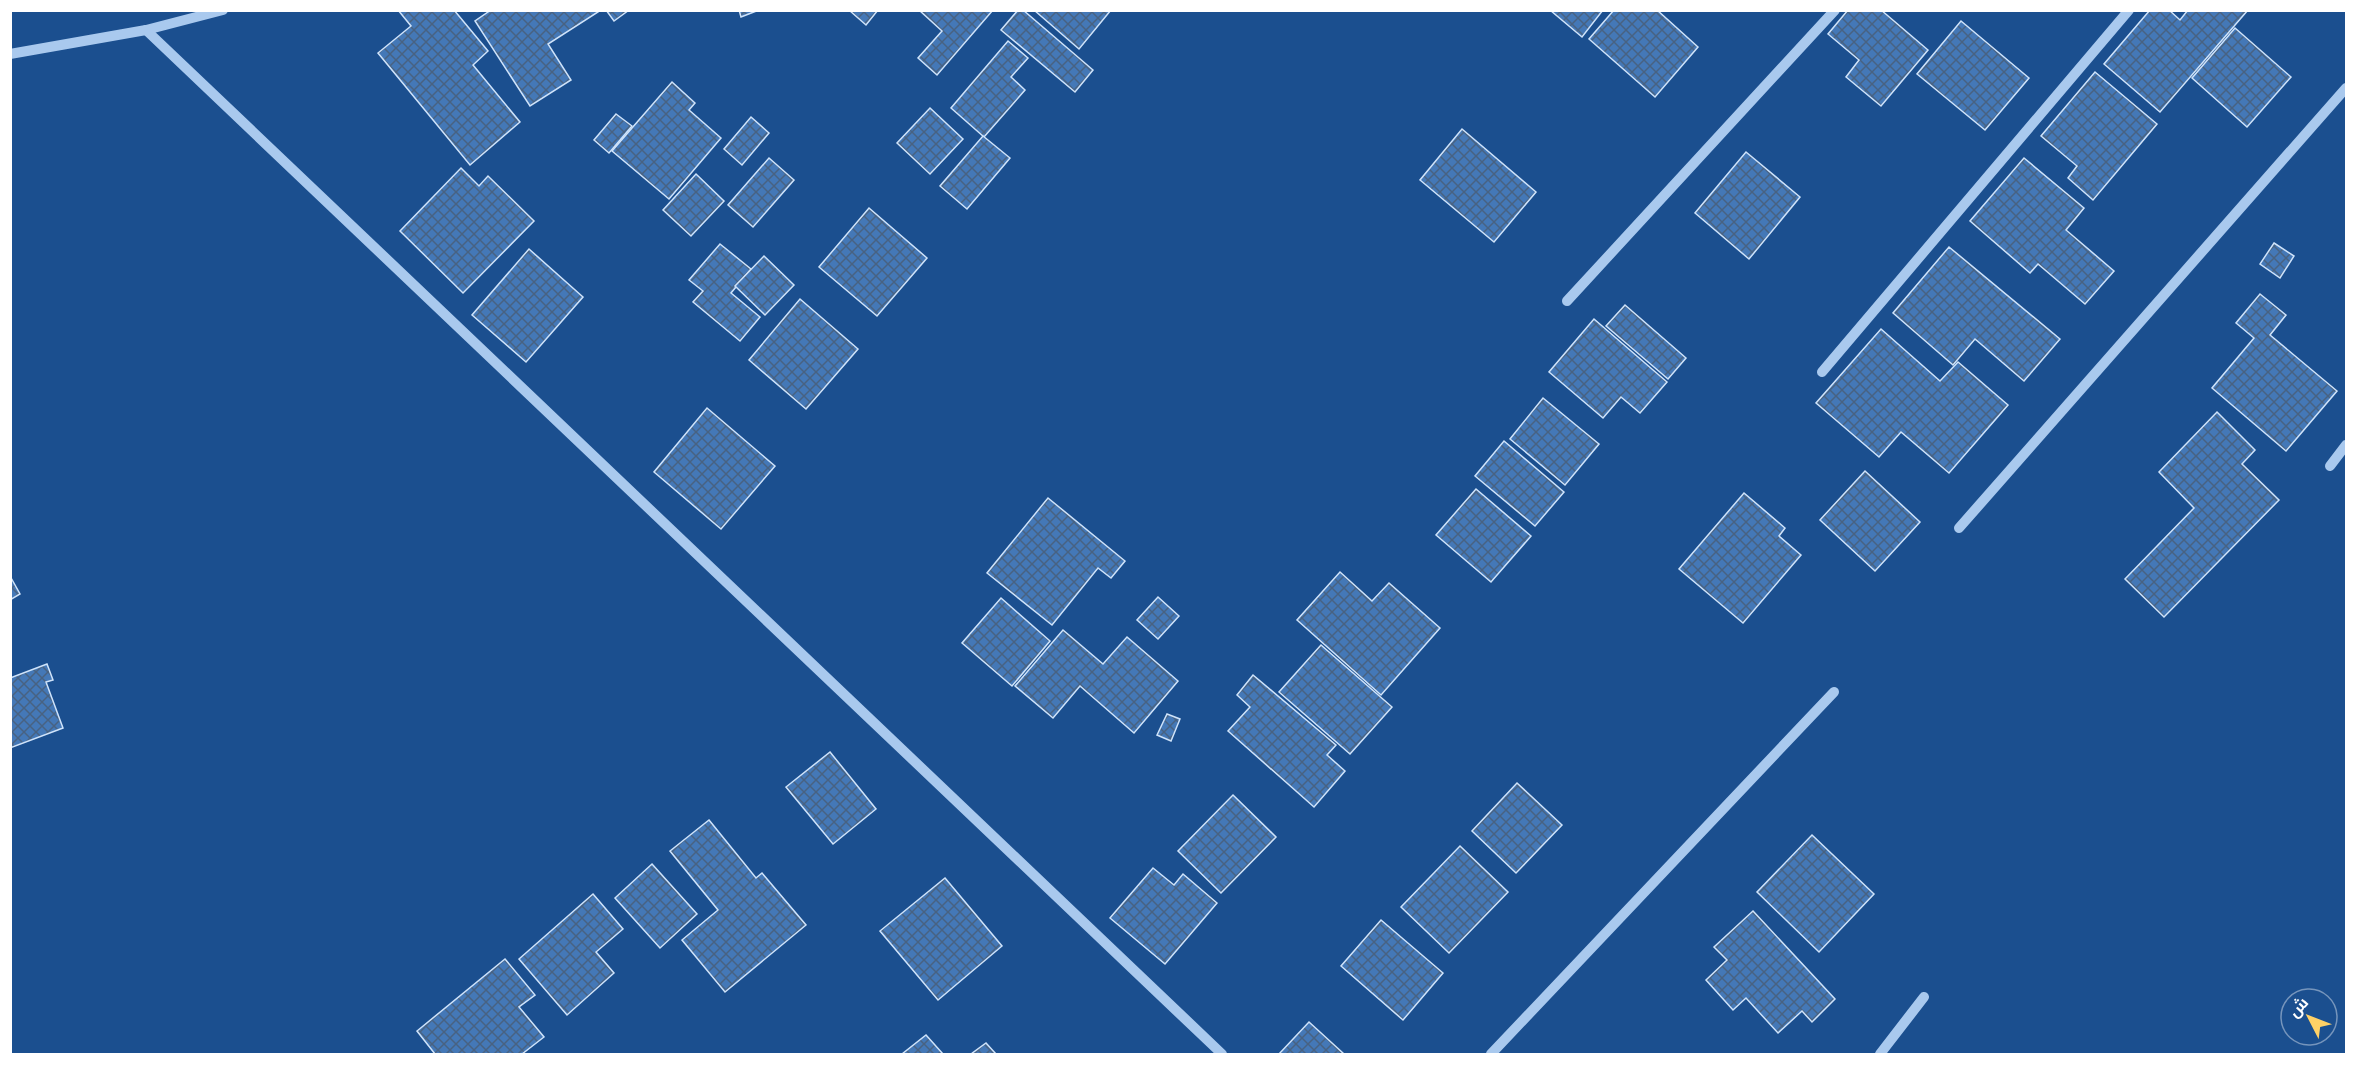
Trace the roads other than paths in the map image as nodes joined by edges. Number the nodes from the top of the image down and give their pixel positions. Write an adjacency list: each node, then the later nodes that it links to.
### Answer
1 (223, 10): 4 (street)
2 (1835, 10): 7 (street)
3 (2129, 10): 8 (street)
4 (147, 30): 5 (street); 14 (street)
5 (10, 54)
6 (2346, 88): 11 (street)
7 (1567, 301)
8 (1822, 372)
9 (2346, 445): 10 (street)
10 (2330, 466)
11 (1959, 528)
12 (1834, 692): 15 (street)
13 (1924, 997): 16 (street)
14 (1222, 1054)
15 (1491, 1054)
16 (1880, 1054)

